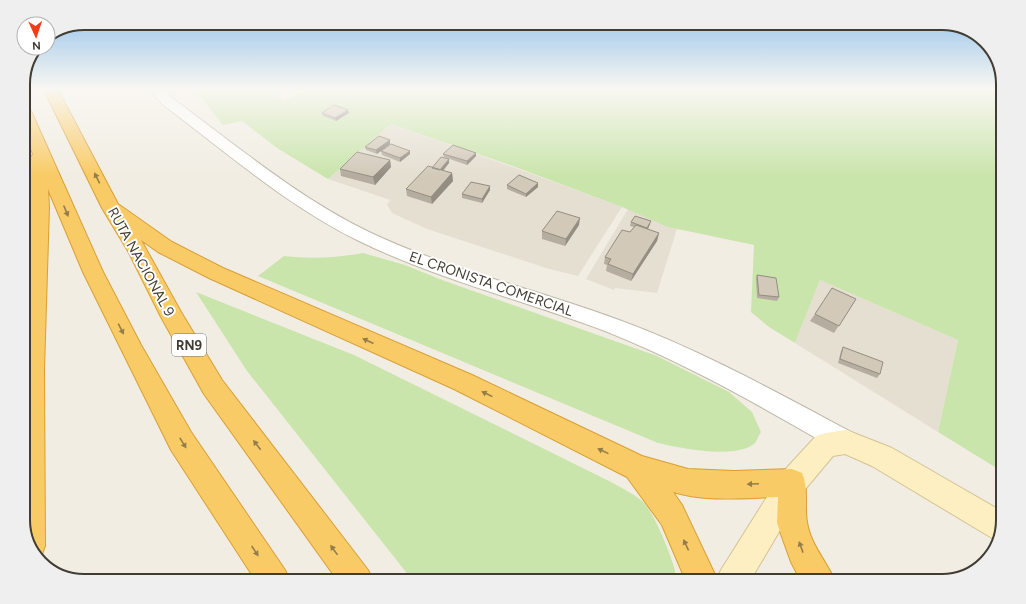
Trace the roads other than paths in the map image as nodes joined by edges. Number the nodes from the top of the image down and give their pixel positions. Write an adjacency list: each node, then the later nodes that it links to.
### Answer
1 (65, 118): 5 (highway, RUTA NACIONAL 9 / RN9, one-way to 1)
2 (190, 118): 6 (street, EL CRONISTA COMERCIAL)
3 (30, 127): 4 (highway)
4 (40, 151): 9 (highway); 11 (highway, one-way to 11)
5 (111, 208): 7 (highway, one-way to 5); 12 (highway, RUTA NACIONAL 9 / RN9, one-way to 5)
6 (846, 442): 8 (street); 10 (street)
7 (637, 468): 8 (highway, one-way to 7); 13 (highway, one-way to 7)
8 (792, 483): 14 (street); 15 (highway, one-way to 8)
9 (30, 524)
10 (996, 525)
11 (269, 574)
12 (352, 574)
13 (699, 574)
14 (736, 574)
15 (815, 574)

